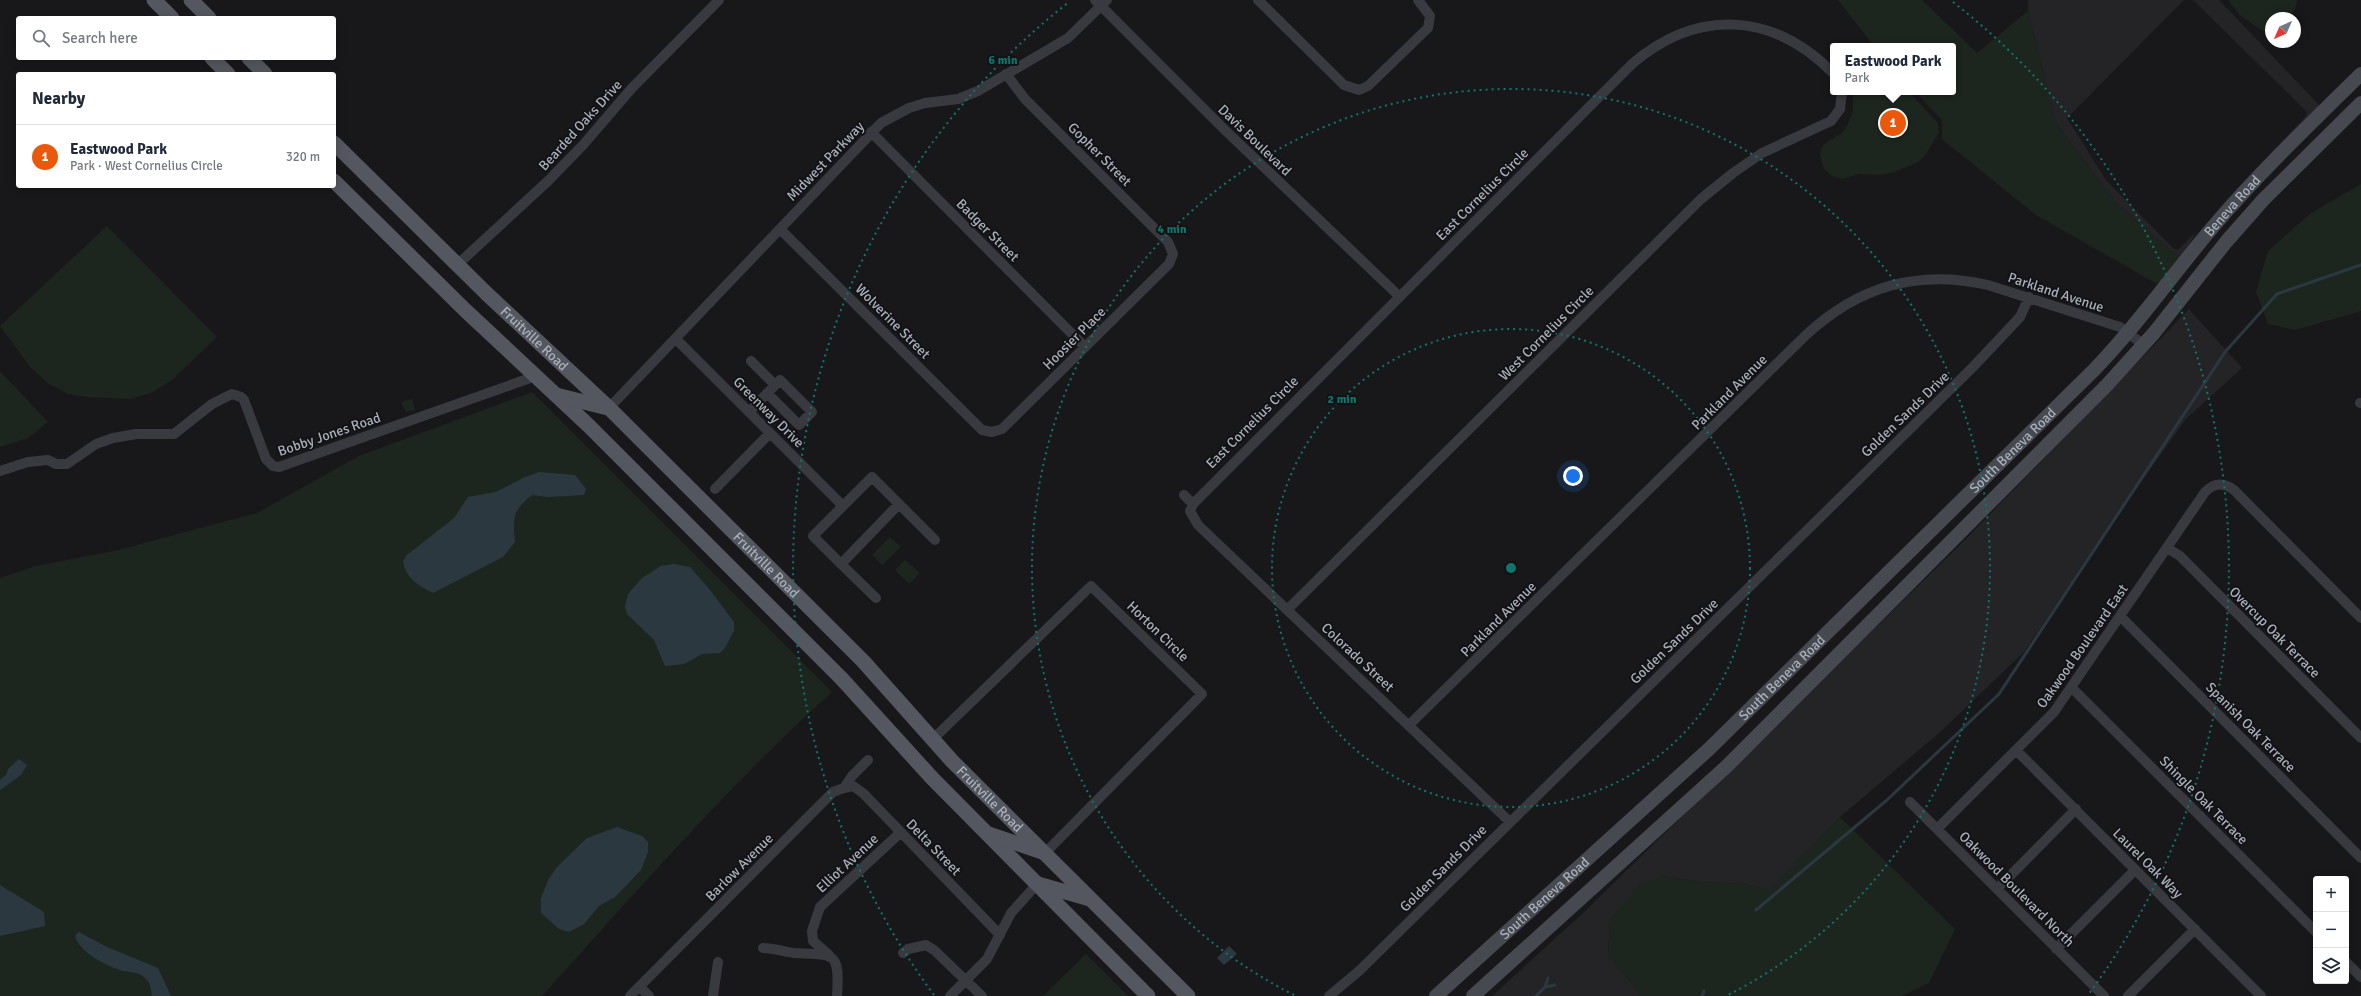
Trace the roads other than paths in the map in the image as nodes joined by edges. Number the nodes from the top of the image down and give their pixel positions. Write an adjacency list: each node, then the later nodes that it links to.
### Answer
1 (154, 0): 7 (main road)
2 (191, 0): 8 (main road)
3 (719, 0): 23 (street, Bearded Oaks Drive)
4 (1258, 0): 5 (street)
5 (1418, 0)
6 (1101, 2): 14 (street, Midwest Parkway); 24 (street, Davis Boulevard)
7 (170, 16)
8 (207, 16)
9 (214, 60): 12 (main road)
10 (251, 60): 13 (main road)
11 (1830, 70): 24 (street, East Cornelius Circle)
12 (226, 72)
13 (263, 72)
14 (1006, 74): 18 (street, Midwest Parkway); 22 (street, Gopher Street)
15 (2361, 74): 26 (main road, Beneva Road)
16 (1842, 95): 51 (street, West Cornelius Circle)
17 (2361, 103): 28 (main road, Beneva Road)
18 (871, 132): 21 (street, Midwest Parkway); 29 (street, Badger Street)
19 (336, 145): 23 (main road, Fruitville Road)
20 (336, 183): 33 (main road, Fruitville Road)
21 (780, 229): 27 (street, Midwest Parkway); 39 (street, Wolverine Street)
22 (1173, 254): 29 (street, Hoosier Place)
23 (457, 265): 37 (main road, Fruitville Road)
24 (1399, 296): 46 (street, East Cornelius Circle)
25 (2029, 297): 26 (street, Parkland Avenue); 55 (street, Parkland Avenue); 63 (street, Golden Sands Drive)
26 (2128, 334): 28 (street, Parkland Avenue); 30 (main road, Beneva Road)
27 (676, 339): 37 (street, Midwest Parkway); 38 (street, Greenway Drive)
28 (2144, 345): 32 (main road, Beneva Road)
29 (1085, 347): 39 (street, Hoosier Place)
30 (2116, 348): 94 (main road, South Beneva Road)
31 (751, 361): 34 (street)
32 (2130, 361): 95 (main road, South Beneva Road)
33 (536, 376): 36 (main road, Fruitville Road); 41 (street, Bobby Jones Road)
34 (775, 385): 35 (street); 35 (street)
35 (767, 393): 38 (street)
36 (555, 394): 37 (main road); 66 (main road, Fruitville Road)
37 (609, 408): 57 (main road, Fruitville Road)
38 (749, 412): 40 (street, Greenway Drive)
39 (987, 432)
40 (770, 433): 42 (street); 45 (street, Greenway Drive)
41 (0, 470)
42 (714, 489)
43 (1184, 495): 46 (street)
44 (899, 504): 45 (street); 47 (street); 49 (street)
45 (843, 506): 49 (street)
46 (1191, 508): 51 (street, Colorado Street)
47 (936, 540)
48 (2167, 548): 52 (street, Oakwood Boulevard East); 53 (street, Oakwood Boulevard East); 56 (street, Overcup Oak Terrace)
49 (841, 564): 50 (street)
50 (876, 598)
51 (1287, 610): 55 (street, Colorado Street)
52 (2120, 616): 54 (street, Oakwood Boulevard East); 68 (street, Spanish Oak Terrace)
53 (2361, 618)
54 (2071, 687): 58 (street, Oakwood Boulevard East); 74 (street, Shingle Oak Terrace)
55 (1409, 725): 63 (street, Colorado Street)
56 (2361, 738)
57 (933, 739): 67 (main road, Fruitville Road); 67 (street, Horton Circle)
58 (2016, 750): 62 (street, Laurel Oak Way); 64 (street, Oakwood Boulevard East)
59 (868, 760): 60 (street, Barlow Avenue)
60 (844, 788): 65 (street, Delta Street); 84 (street, Barlow Avenue)
61 (1910, 802): 64 (street, Oakwood Boulevard North)
62 (2076, 810): 69 (street, Laurel Oak Way); 71 (street)
63 (1510, 822): 93 (street, Golden Sands Drive)
64 (1937, 829): 71 (street, Oakwood Boulevard North)
65 (900, 833): 75 (street, Delta Street); 79 (street, Elliot Avenue)
66 (986, 833): 67 (main road); 70 (main road, Fruitville Road)
67 (1045, 853): 72 (main road, Fruitville Road)
68 (2361, 858)
69 (2135, 870): 73 (street, Laurel Oak Way); 77 (street)
70 (1037, 884): 72 (main road); 75 (street); 91 (main road, Fruitville Road)
71 (1997, 889): 77 (street, Oakwood Boulevard North)
72 (1091, 899): 92 (main road, Fruitville Road)
73 (2195, 929): 97 (street); 98 (street, Laurel Oak Way)
74 (2313, 929)
75 (1000, 935): 83 (street)
76 (764, 948): 79 (street)
77 (2056, 949): 96 (street, Oakwood Boulevard North)
78 (903, 953): 83 (street)
79 (829, 955): 88 (street)
80 (718, 962): 87 (street)
81 (2349, 965): 82 (street)
82 (2361, 977)
83 (966, 979): 89 (street); 90 (street)
84 (640, 987): 85 (street, Barlow Avenue); 86 (street)
85 (630, 996)
86 (649, 996)
87 (713, 996)
88 (837, 996)
89 (950, 996)
90 (982, 996)
91 (1148, 996)
92 (1188, 996)
93 (1328, 996)
94 (1436, 996)
95 (1474, 996)
96 (2104, 996)
97 (2128, 996)
98 (2261, 996)

